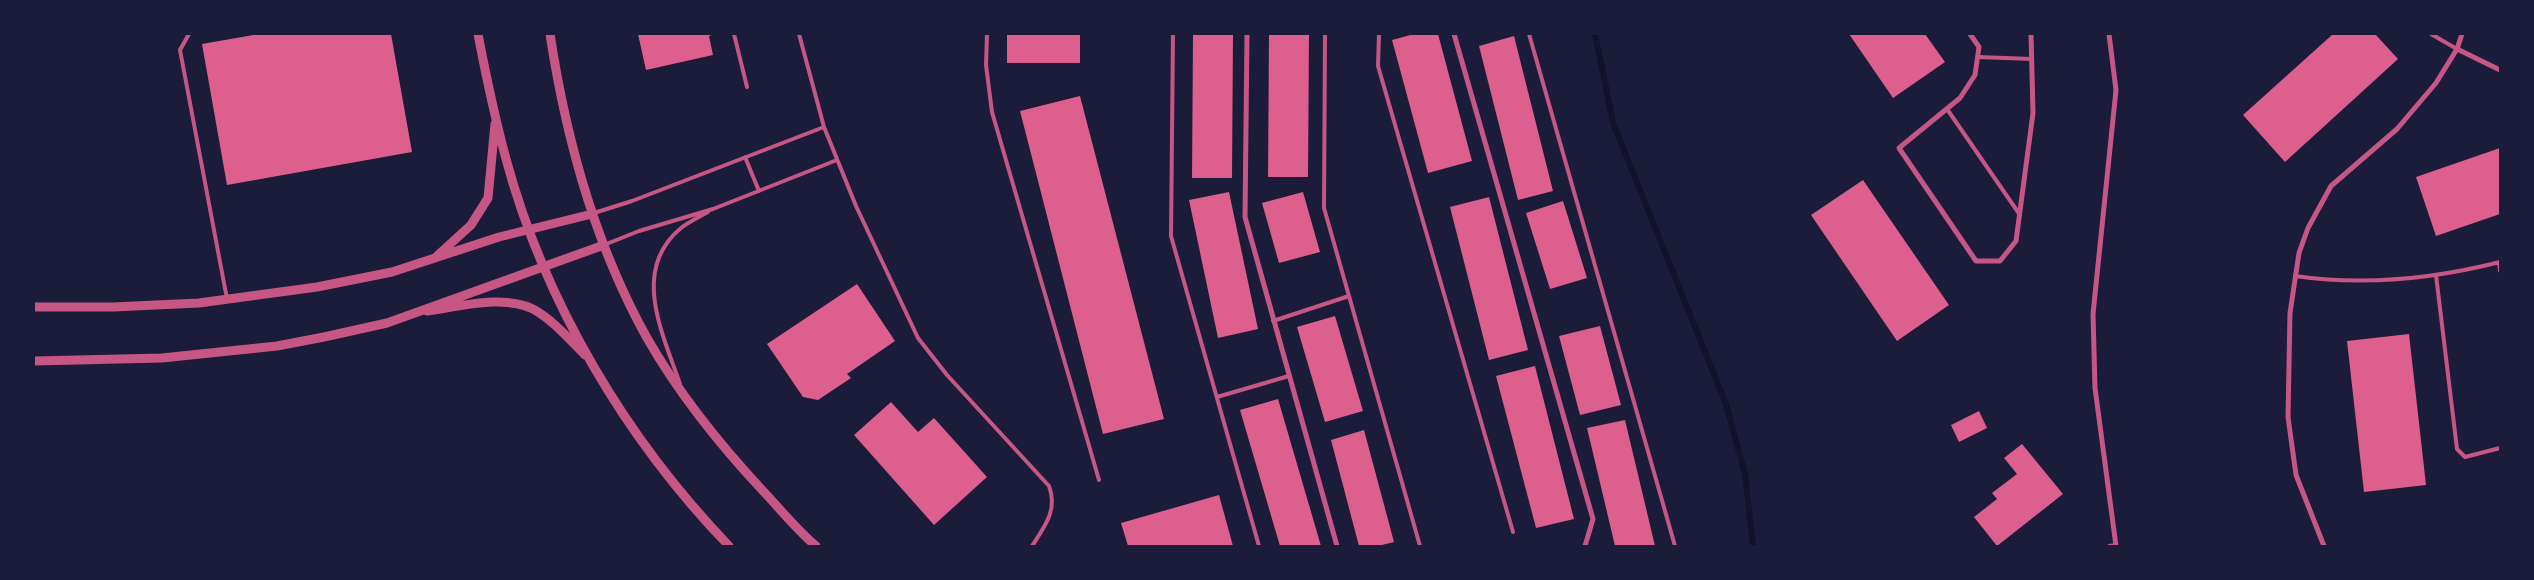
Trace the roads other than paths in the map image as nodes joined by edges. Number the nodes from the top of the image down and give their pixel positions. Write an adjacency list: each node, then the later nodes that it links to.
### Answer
1 (189, 34): 41 (lane)
2 (478, 34): 24 (street)
3 (550, 34): 30 (street)
4 (734, 34): 22 (lane)
5 (800, 34): 25 (lane)
6 (987, 34): 51 (lane)
7 (1172, 34): 49 (lane)
8 (1247, 34): 44 (street)
9 (1325, 34): 40 (lane)
10 (1378, 34): 52 (lane)
11 (1454, 34): 59 (street)
12 (1530, 34): 60 (lane)
13 (1970, 34): 19 (street)
14 (2031, 34): 20 (street)
15 (2109, 34): 62 (street)
16 (2431, 34): 18 (lane)
17 (2462, 34): 18 (street)
18 (2457, 49): 21 (street); 39 (street)
19 (1978, 57): 20 (lane); 23 (street)
20 (2032, 59): 31 (street)
21 (2500, 70)
22 (746, 87)
23 (1947, 109): 31 (lane); 31 (street)
24 (496, 116): 32 (street); 34 (street)
25 (824, 127): 26 (lane); 27 (lane)
26 (745, 157): 28 (lane); 30 (lane)
27 (837, 160): 28 (lane); 55 (lane)
28 (759, 191): 29 (lane)
29 (713, 209): 33 (lane); 48 (lane)
30 (592, 214): 32 (street); 33 (street)
31 (2020, 215)
32 (530, 229): 34 (street); 36 (street)
33 (604, 245): 36 (street); 48 (street)
34 (433, 260): 41 (street)
35 (2500, 262): 37 (lane); 38 (lane)
36 (544, 266): 43 (street); 46 (street)
37 (2500, 271)
38 (2436, 275): 39 (lane); 50 (lane)
39 (2295, 276): 63 (street)
40 (1349, 296): 44 (lane); 58 (lane)
41 (227, 299): 42 (street)
42 (34, 308)
43 (414, 313): 45 (street); 46 (street)
44 (1273, 321): 47 (street)
45 (34, 361)
46 (592, 362): 53 (street)
47 (1289, 376): 49 (lane); 57 (street)
48 (683, 393): 54 (street)
49 (1217, 397): 56 (lane)
50 (2500, 448)
51 (1099, 480)
52 (1513, 532)
53 (729, 546)
54 (816, 546)
55 (1032, 546)
56 (1259, 546)
57 (1336, 546)
58 (1420, 546)
59 (1585, 546)
60 (1674, 546)
61 (2109, 546): 62 (lane)
62 (2116, 546)
63 (2324, 546)

